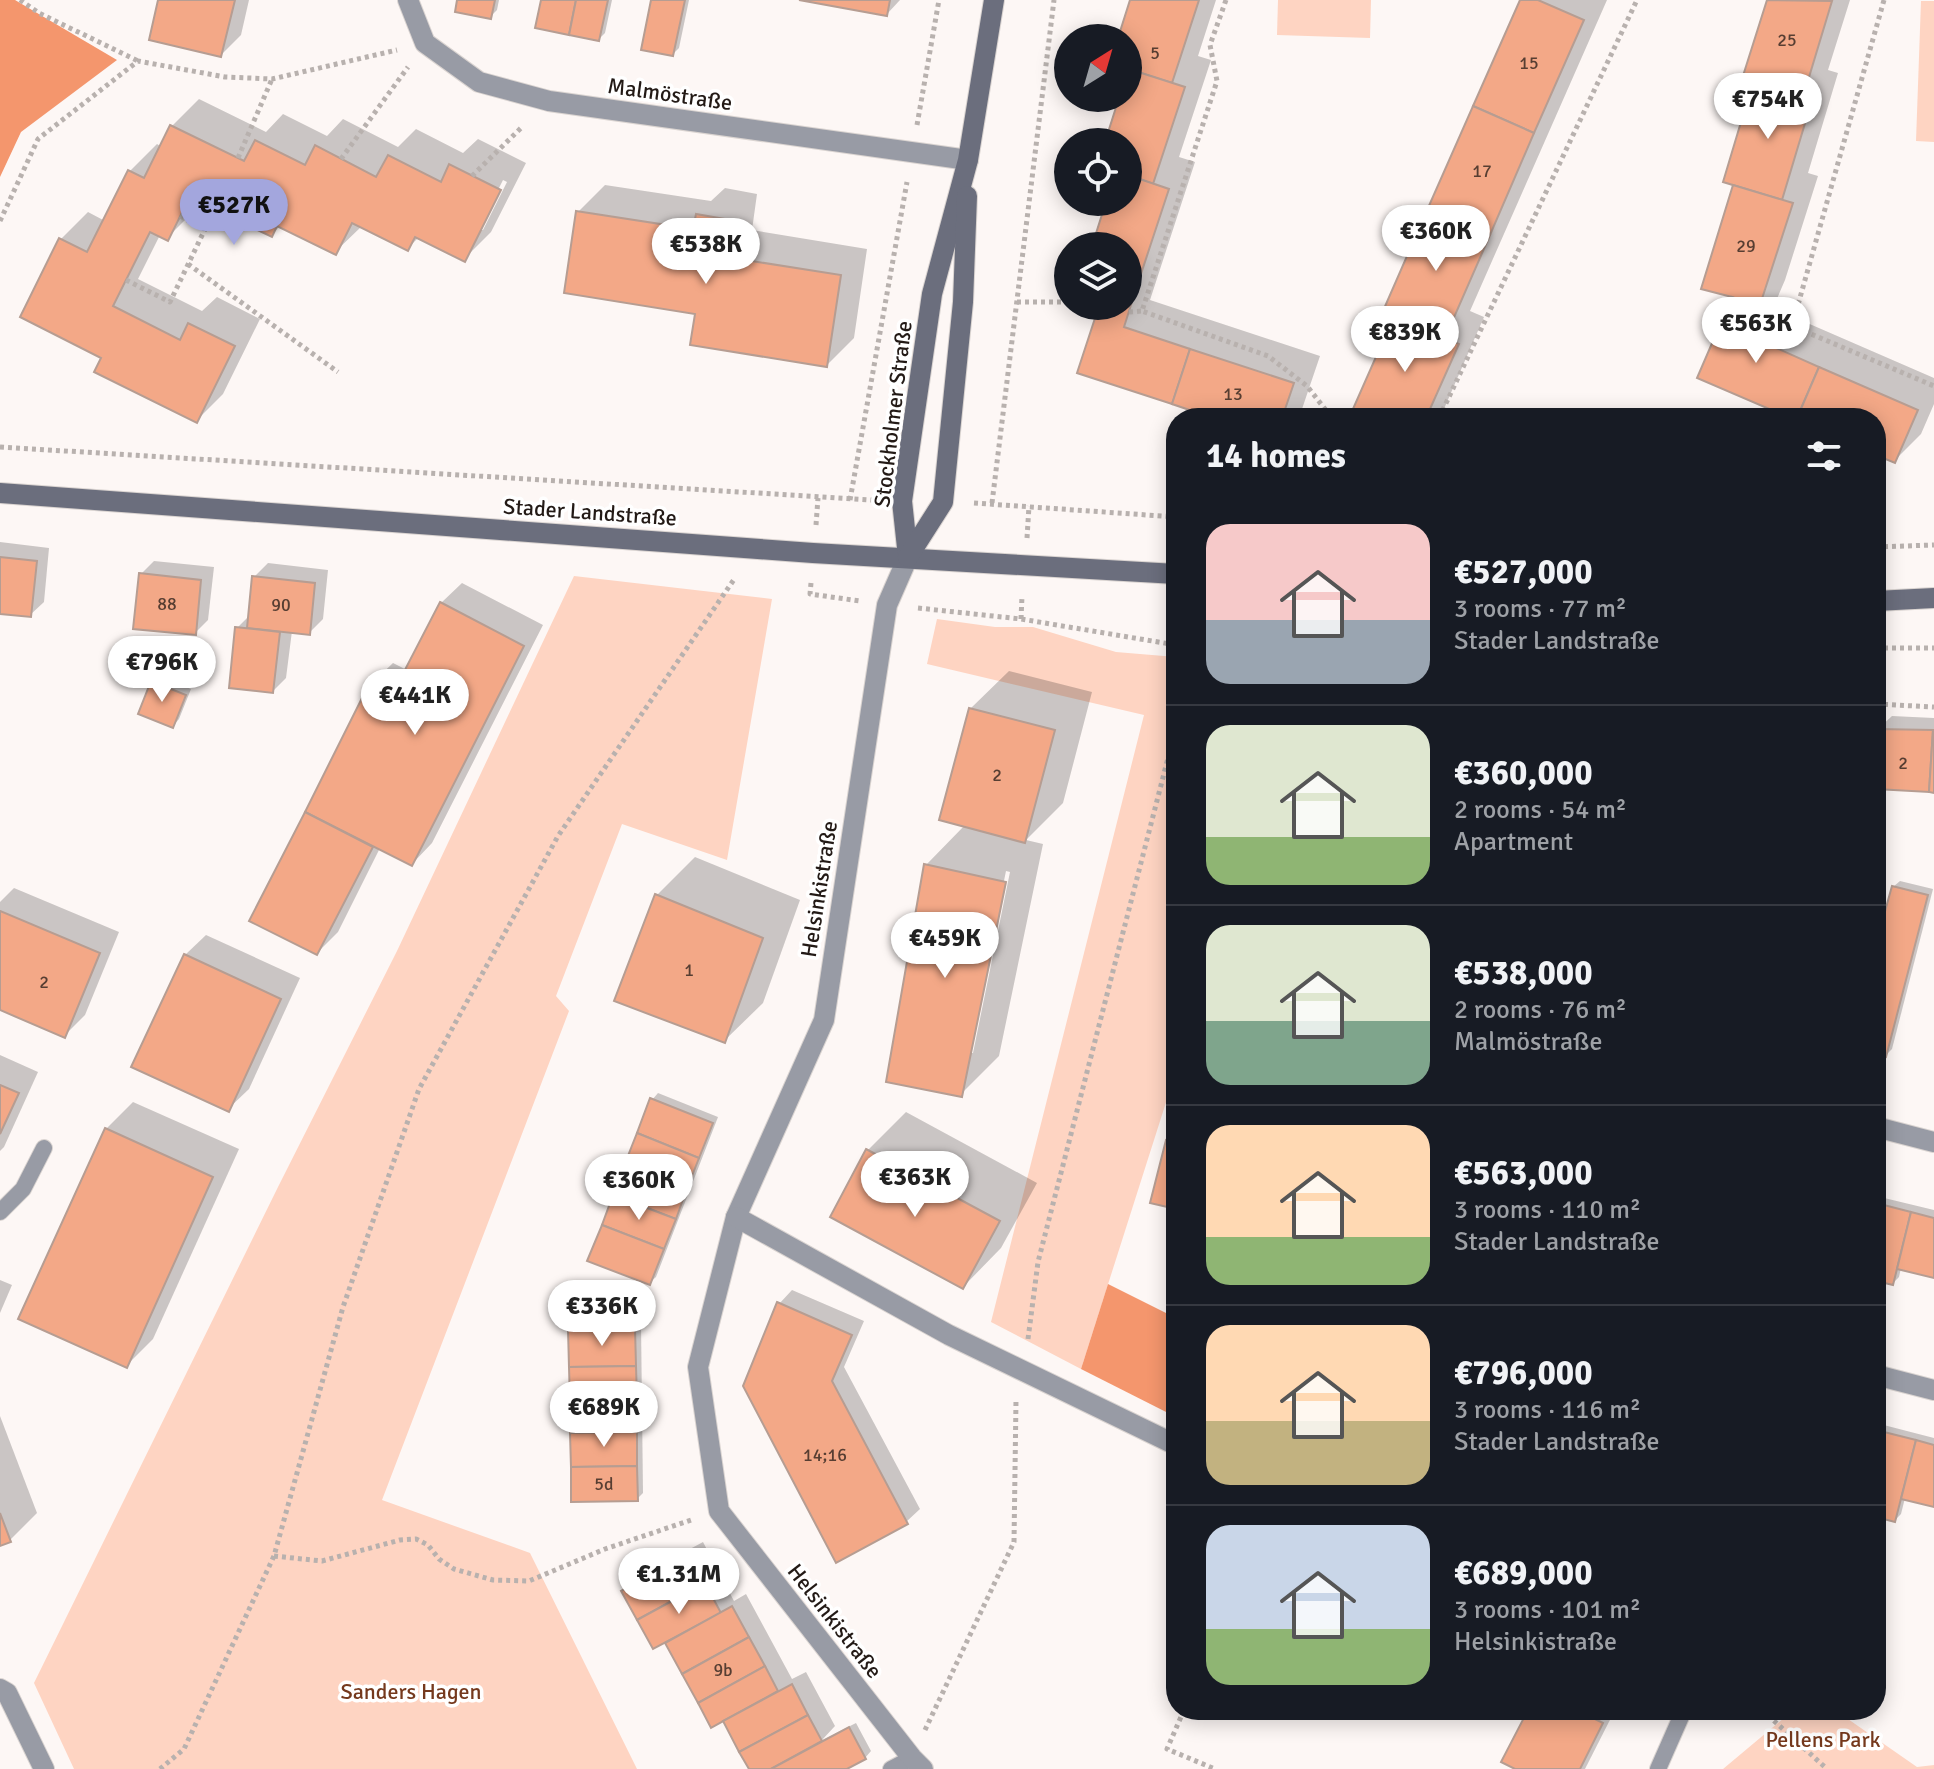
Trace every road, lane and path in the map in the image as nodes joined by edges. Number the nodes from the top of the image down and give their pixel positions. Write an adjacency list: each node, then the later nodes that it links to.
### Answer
1 (20, 0): 10 (path)
2 (408, 0): 9 (street)
3 (939, 0): 13 (path)
4 (994, 0): 16 (street, Stockholmer Straße)
5 (1054, 0): 24 (path)
6 (1226, 0): 26 (path)
7 (1637, 0): 30 (path)
8 (1884, 0): 28 (path)
9 (425, 43): 11 (path); 12 (street, Malmöstraße); 15 (path)
10 (138, 61): 11 (path); 20 (path)
11 (272, 79): 14 (path)
12 (549, 101): 13 (street, Malmöstraße); 17 (path)
13 (912, 152): 16 (street, Malmöstraße); 31 (path)
14 (238, 158)
15 (341, 159)
16 (968, 160): 37 (street, Stockholmer Straße); 37 (street, Stockholmer Straße)
17 (472, 176)
18 (218, 202): 21 (path)
19 (180, 216): 21 (path)
20 (0, 221)
21 (205, 229): 22 (path)
22 (188, 264): 23 (path); 27 (path)
23 (126, 280)
24 (1017, 302): 25 (path); 33 (path)
25 (1054, 302)
26 (1142, 311): 29 (path)
27 (338, 372)
28 (1934, 386)
29 (1324, 408)
30 (1444, 408)
31 (0, 447)
32 (0, 493): 36 (street, Stader Landstraße)
33 (1166, 516)
34 (1934, 545): 35 (path)
35 (1886, 547)
36 (756, 548): 37 (street, Stader Landstraße); 59 (path)
37 (908, 557): 38 (street, Stader Landstraße); 42 (street, Helsinkistraße)
38 (1166, 573)
39 (810, 594): 42 (path)
40 (1934, 598): 41 (street)
41 (1886, 600)
42 (887, 605): 43 (path); 53 (street, Helsinkistraße)
43 (1166, 643)
44 (1886, 648): 45 (path)
45 (1934, 648)
46 (1886, 705): 47 (path)
47 (1934, 707)
48 (1166, 766): 54 (path)
49 (1886, 1130): 50 (street)
50 (1934, 1142)
51 (44, 1148): 52 (lane)
52 (0, 1212)
53 (736, 1217): 54 (street); 58 (street, Helsinkistraße)
54 (1024, 1371): 57 (street); 64 (path)
55 (1886, 1378): 56 (street)
56 (1934, 1390)
57 (1166, 1440)
58 (719, 1511): 59 (path); 64 (street, Helsinkistraße)
59 (274, 1556): 66 (path)
60 (0, 1689): 65 (street)
61 (1180, 1720): 68 (path)
62 (1680, 1720): 69 (lane)
63 (1773, 1720): 70 (path)
64 (918, 1764): 67 (lane)
65 (44, 1769)
66 (160, 1769)
67 (891, 1769)
68 (1215, 1769)
69 (1658, 1769)
70 (1827, 1769)

